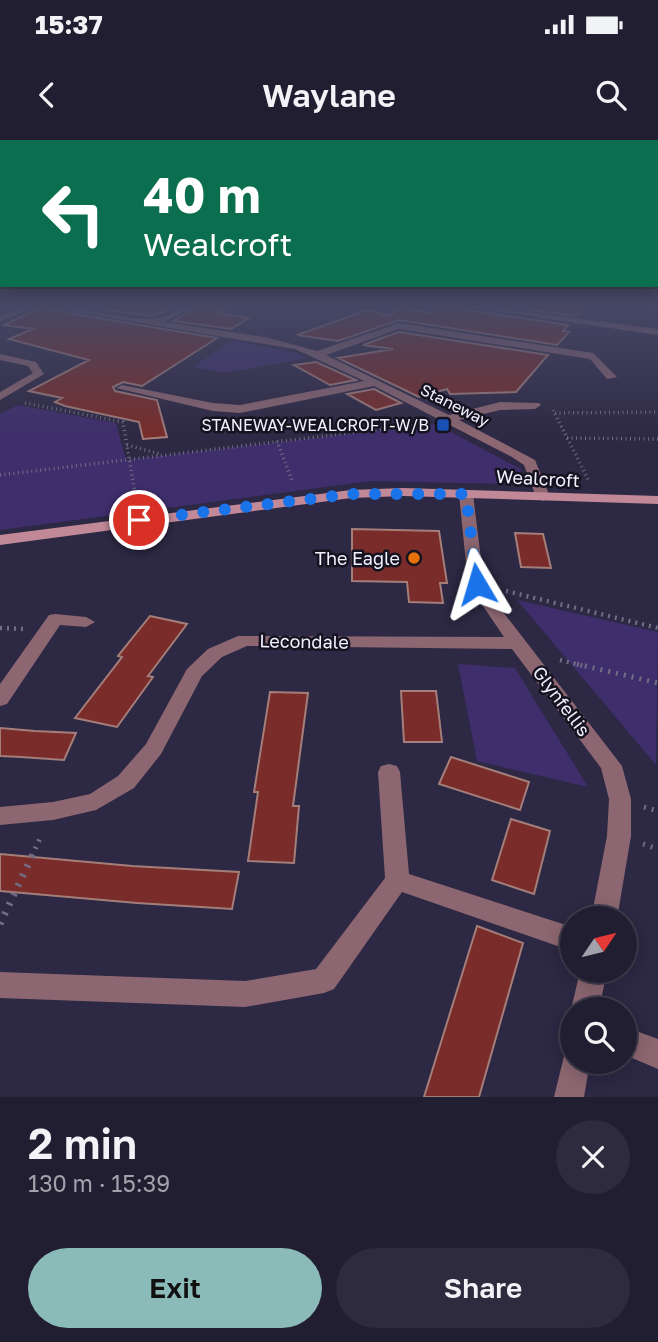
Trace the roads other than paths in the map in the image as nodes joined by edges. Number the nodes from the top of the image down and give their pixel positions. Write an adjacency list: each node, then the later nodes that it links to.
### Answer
1 (306, 351): 4 (street, Staneway)
2 (328, 351): 4 (street)
3 (558, 351): 6 (street)
4 (319, 354): 7 (street, Staneway)
5 (0, 357): 9 (street)
6 (611, 377)
7 (376, 382): 8 (street); 11 (street, Staneway)
8 (122, 388)
9 (0, 397)
10 (536, 405): 11 (street)
11 (448, 419): 13 (street, Staneway)
12 (466, 494): 13 (street, Wealcroft); 15 (street, Wealcroft); 17 (street, Glynfellis)
13 (543, 496): 14 (street, Wealcroft)
14 (658, 500)
15 (0, 540)
16 (86, 622): 18 (street)
17 (518, 643): 20 (street, Lecondale); 22 (street, Glynfellis)
18 (0, 699)
19 (389, 772): 21 (street)
20 (0, 816)
21 (397, 880): 23 (street); 24 (street)
22 (606, 906)
23 (560, 935)
24 (0, 985)
25 (637, 1046): 26 (street)
26 (658, 1054)
27 (573, 1074): 28 (street)
28 (569, 1097)

